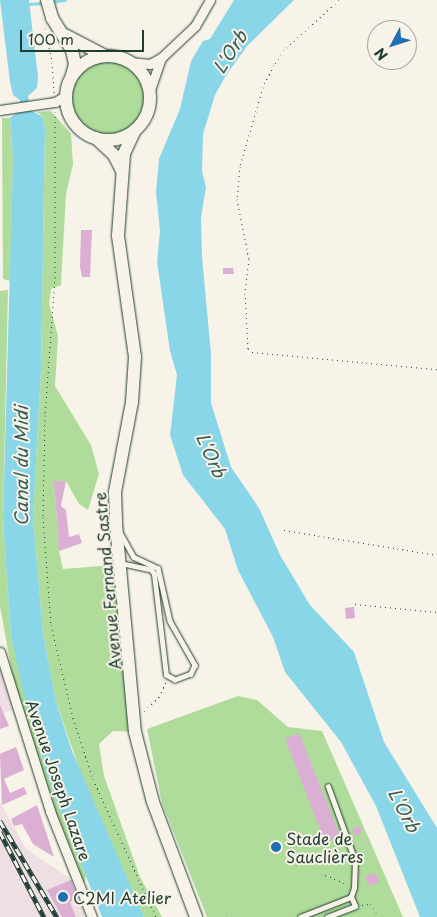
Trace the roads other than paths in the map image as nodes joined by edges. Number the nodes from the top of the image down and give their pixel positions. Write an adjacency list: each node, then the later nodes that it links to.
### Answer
1 (210, 0): 5 (street)
2 (46, 10): 3 (main road)
3 (62, 33): 4 (main road); 7 (main road)
4 (105, 56): 6 (main road); 7 (main road)
5 (161, 58): 6 (street); 8 (street)
6 (130, 62): 8 (main road)
7 (71, 78): 9 (main road)
8 (150, 90): 11 (main road)
9 (67, 95): 10 (street); 12 (main road)
10 (0, 110)
11 (135, 130): 12 (main road); 13 (main road, Avenue Fernand Sastre)
12 (94, 137): 13 (main road)
13 (124, 177): 14 (main road, Avenue Fernand Sastre)
14 (116, 524): 15 (main road, Avenue Fernand Sastre); 15 (lane)
15 (122, 564): 20 (main road, Avenue Fernand Sastre)
16 (0, 652): 19 (street, Avenue Joseph Lazare)
17 (328, 787): 18 (lane)
18 (351, 896): 21 (lane); 22 (lane)
19 (92, 917)
20 (196, 917)
21 (300, 917)
22 (327, 917)

